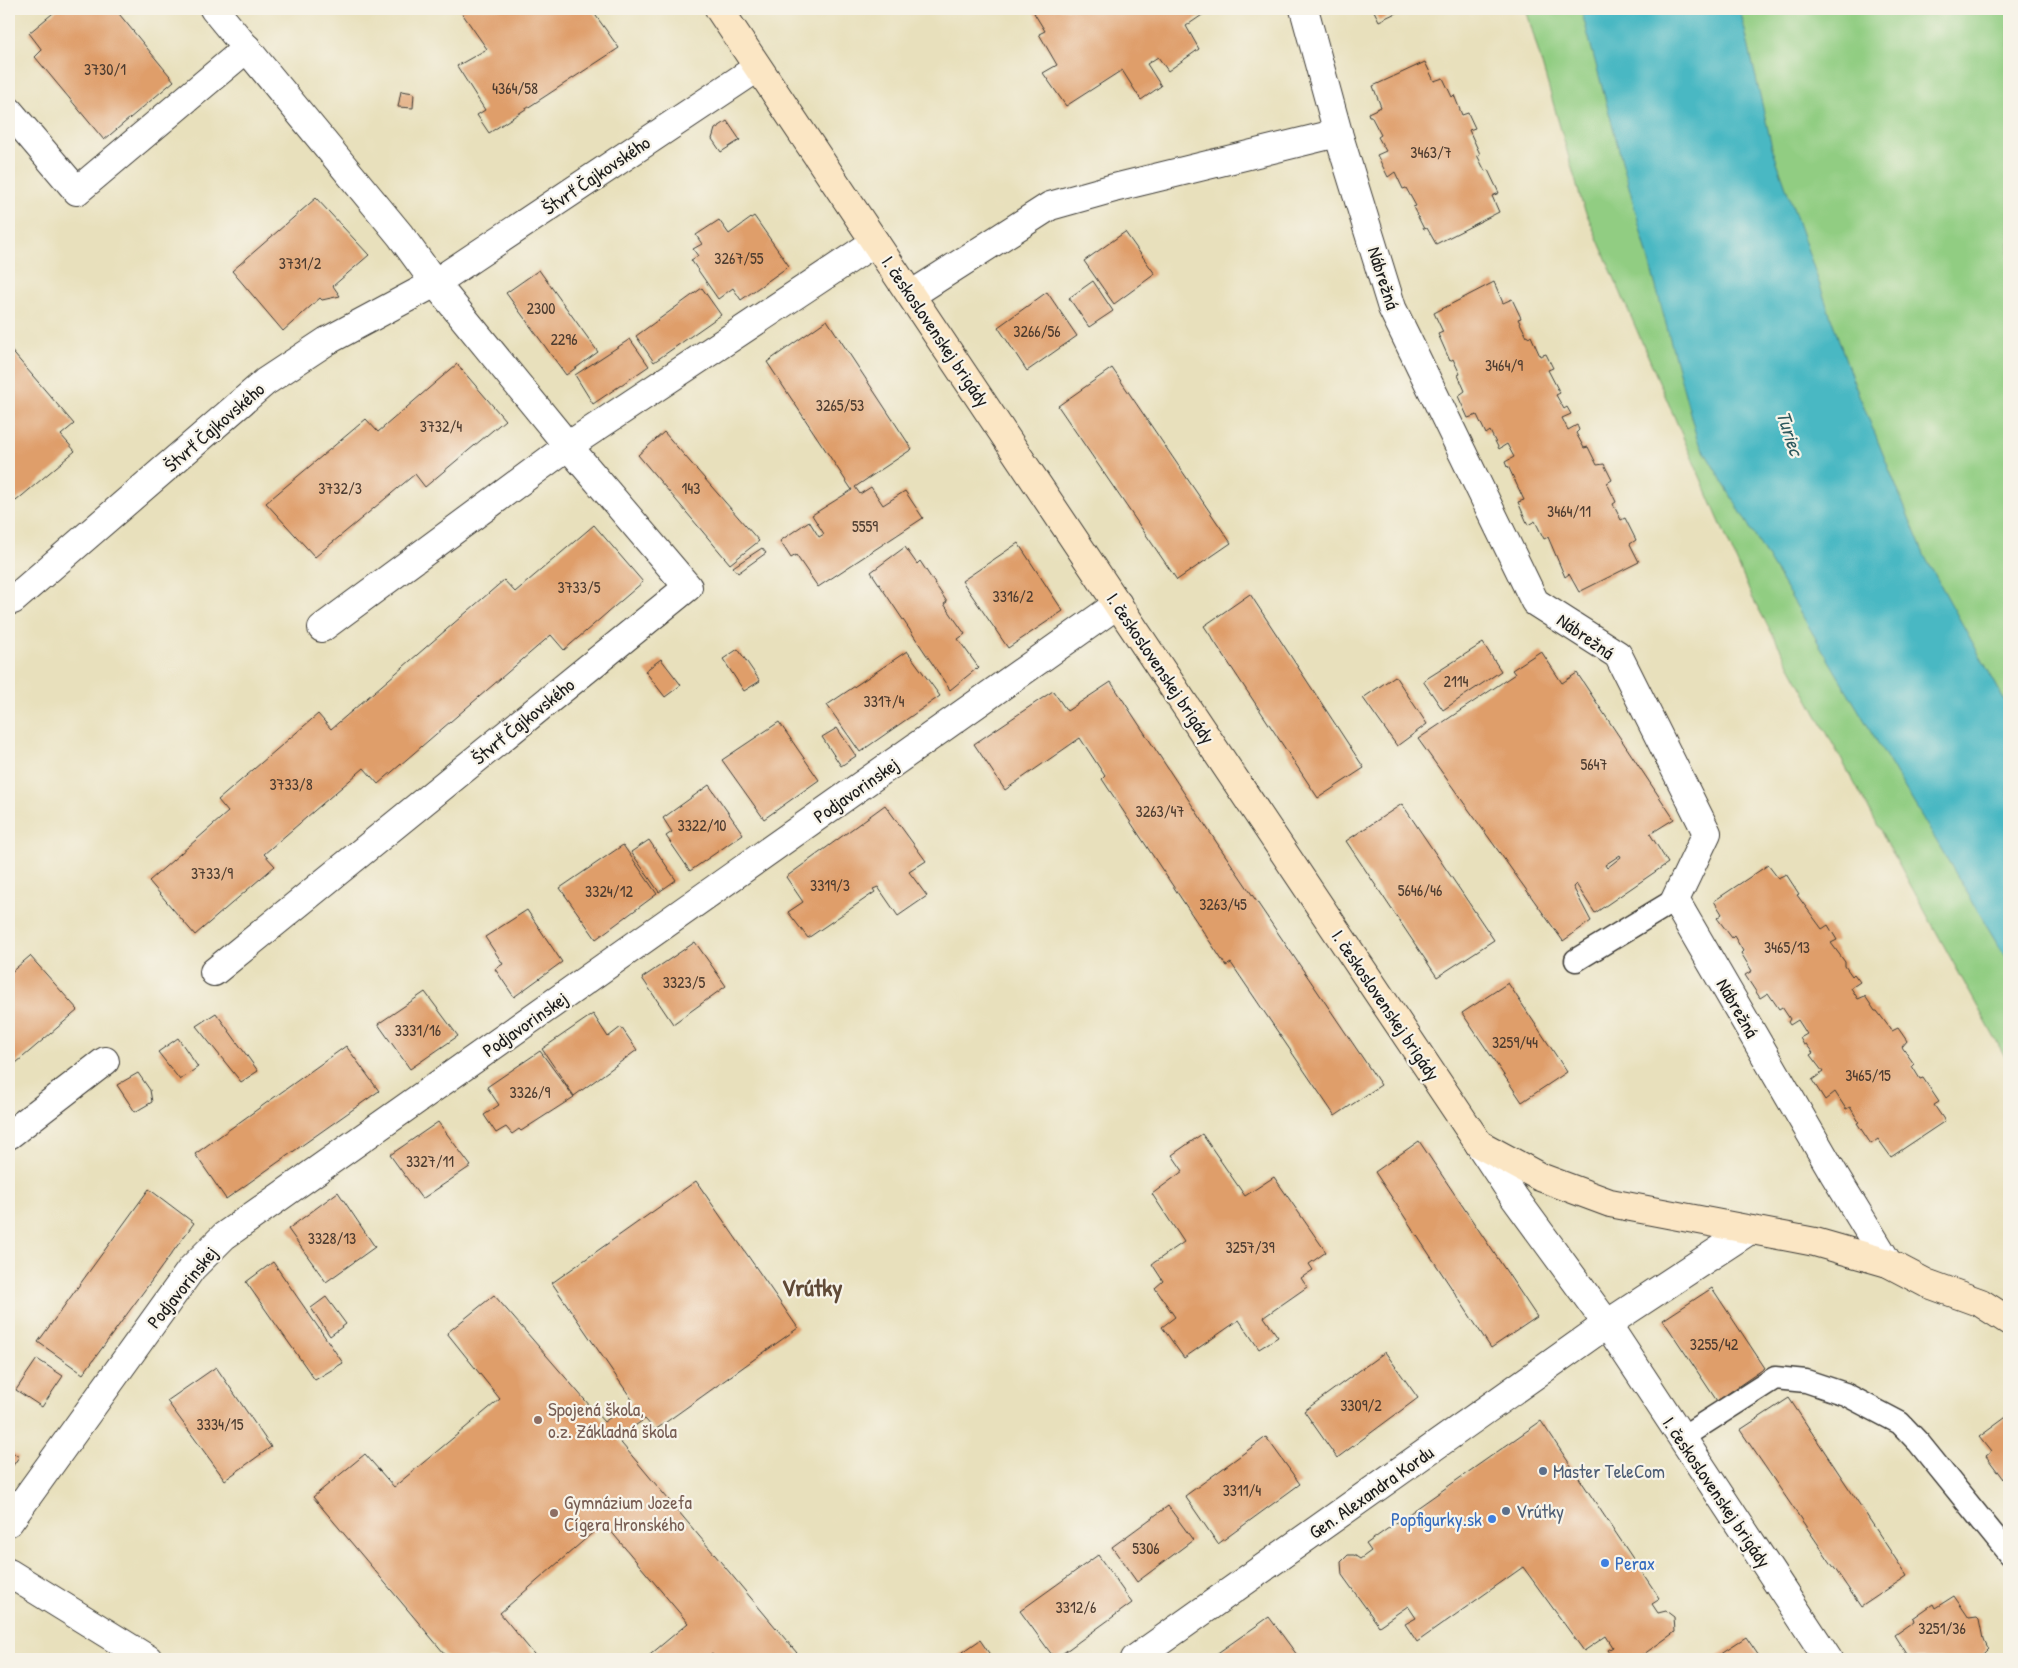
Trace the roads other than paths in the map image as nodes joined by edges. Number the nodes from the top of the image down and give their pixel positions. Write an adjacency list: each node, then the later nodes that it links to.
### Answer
1 (214, 9): 4 (street, Štvrť Čajkovského)
2 (719, 9): 5 (street, I. československej brigády)
3 (1304, 9): 7 (street, Nábrežná)
4 (247, 48): 6 (street); 9 (street, Štvrť Čajkovského)
5 (757, 68): 8 (street, I. československej brigády); 9 (street, Štvrť Čajkovského)
6 (9, 111)
7 (1338, 133): 10 (street); 15 (street, Nábrežná)
8 (875, 242): 10 (street, I. československej brigády); 11 (street)
9 (435, 283): 11 (street, Štvrť Čajkovského); 12 (street, Štvrť Čajkovského)
10 (911, 295): 13 (street, I. československej brigády)
11 (568, 446): 14 (street); 17 (street, Štvrť Čajkovského)
12 (13, 600)
13 (1118, 604): 20 (street, I. československej brigády); 26 (street, Podjavorinskej)
14 (322, 628)
15 (1675, 900): 16 (lane); 22 (street, Nábrežná)
16 (1576, 960)
17 (214, 972)
18 (105, 1061): 19 (street)
19 (9, 1135)
20 (1479, 1144): 21 (street); 24 (street, I. československej brigády)
21 (1750, 1230): 22 (street); 24 (street)
22 (1888, 1263): 23 (street)
23 (2009, 1321)
24 (1607, 1324): 25 (street, I. československej brigády); 30 (street, Gen. Alexandra Kordu)
25 (1681, 1438): 27 (lane); 31 (street, I. československej brigády)
26 (9, 1522)
27 (2009, 1554)
28 (9, 1573): 29 (street)
29 (148, 1659)
30 (1135, 1659)
31 (1828, 1659)

